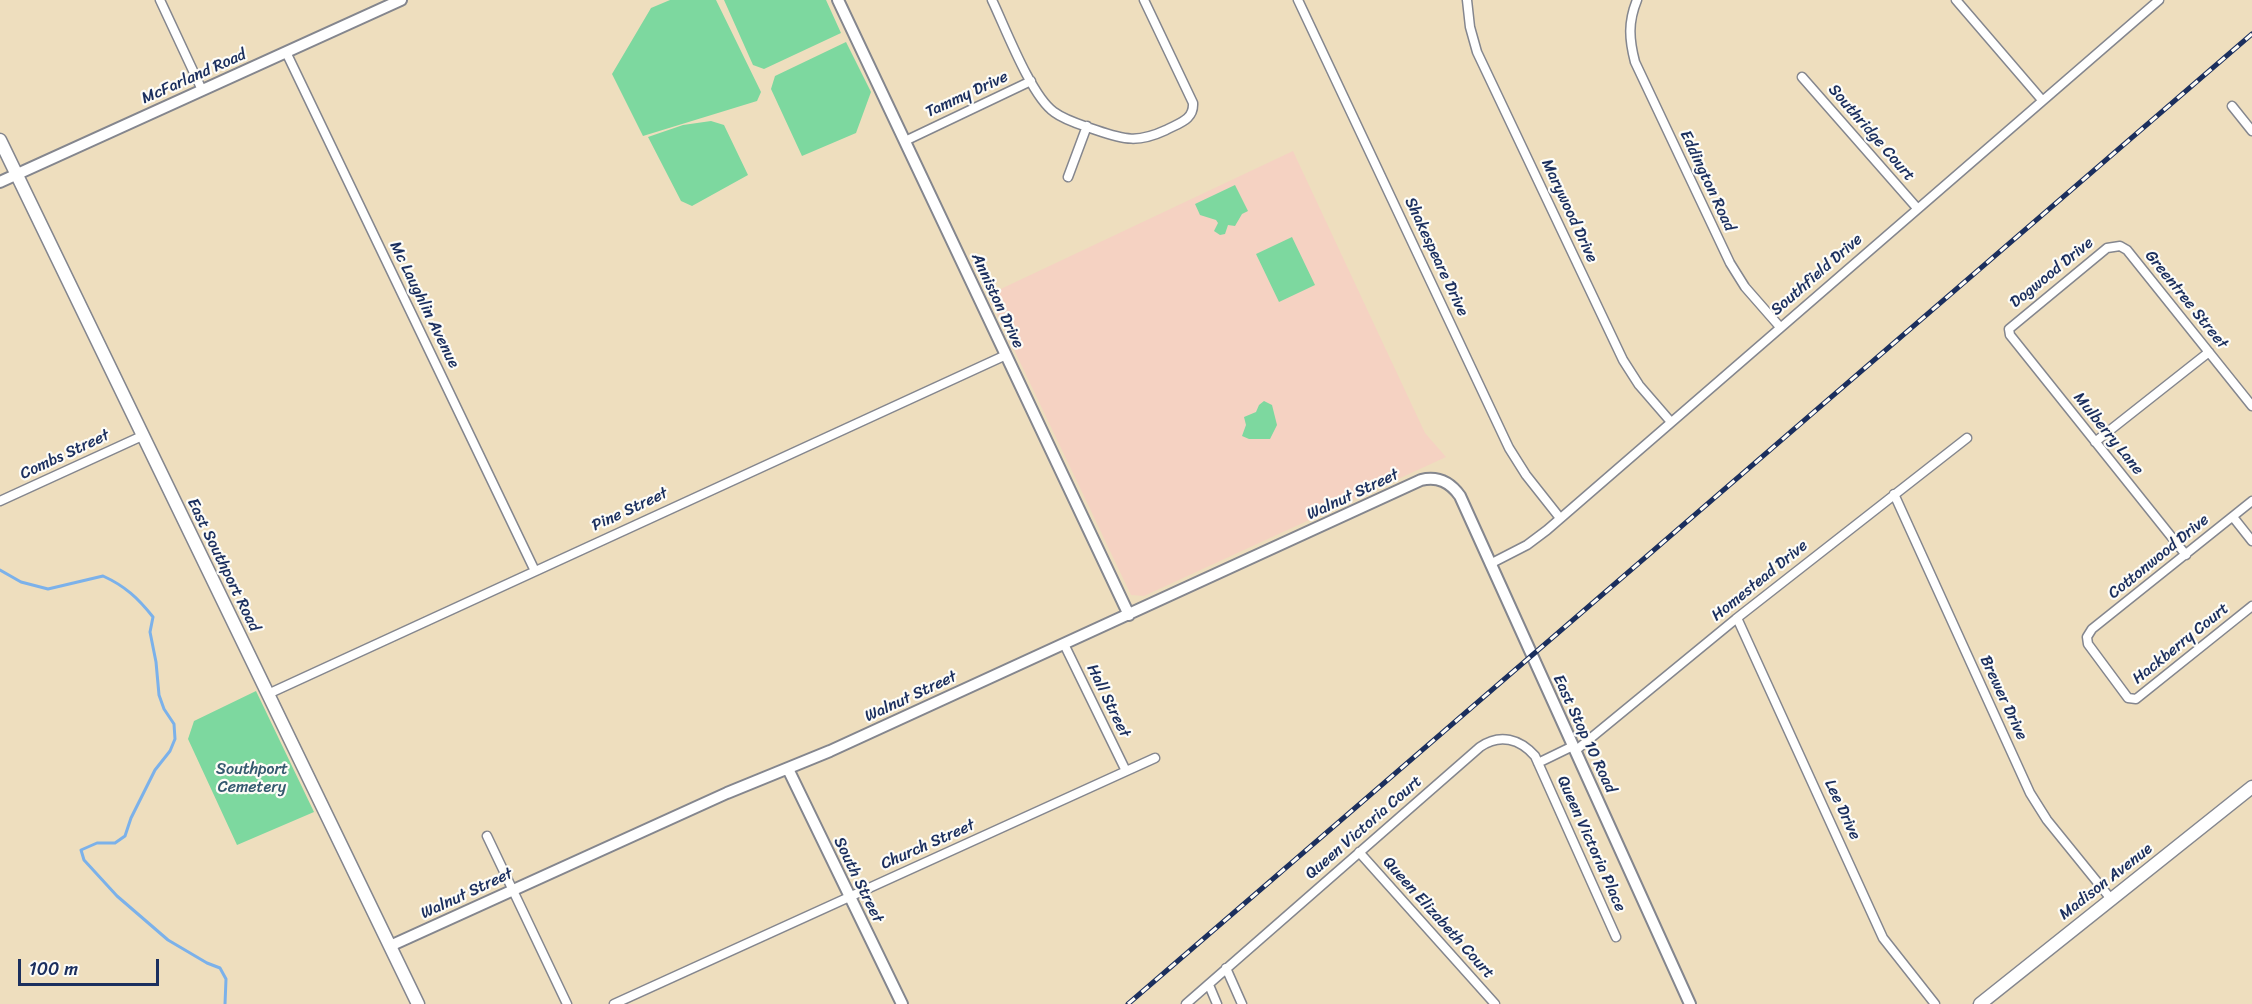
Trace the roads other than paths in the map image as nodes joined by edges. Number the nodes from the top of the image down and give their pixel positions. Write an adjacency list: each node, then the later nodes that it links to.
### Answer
1 (160, 0): 15 (street)
2 (401, 0): 11 (street, McFarland Road)
3 (838, 0): 21 (street, Anniston Drive)
4 (992, 0): 14 (street)
5 (1144, 0): 18 (street, Tammy Drive)
6 (1298, 0): 41 (street, Shakespeare Drive)
7 (1467, 0): 32 (street, Marywood Drive)
8 (1637, 0): 27 (street, Eddington Road)
9 (1956, 0): 16 (street)
10 (2159, 0): 16 (street, Southfield Drive)
11 (385, 3): 12 (street, McFarland Road)
12 (286, 52): 15 (street, McFarland Road); 45 (street, Mc Laughlin Avenue)
13 (1802, 77): 25 (street, Southridge Court)
14 (1031, 81): 18 (street, Tammy Drive); 21 (street, Tammy Drive)
15 (202, 90): 22 (street, McFarland Road)
16 (2042, 100): 25 (street, Southfield Drive)
17 (2232, 106): 19 (street)
18 (1087, 126): 23 (street)
19 (2252, 131)
20 (0, 140): 22 (main road, East Southport Road)
21 (905, 141): 30 (street, Anniston Drive)
22 (16, 175): 24 (street, McFarland Road); 33 (main road, East Southport Road)
23 (1068, 177)
24 (0, 182)
25 (1917, 208): 27 (street, Southfield Drive)
26 (2117, 245): 28 (street, Dogwood Drive); 29 (street, Greentree Street)
27 (1780, 327): 32 (street, Southfield Drive)
28 (2009, 330): 35 (street, Mulberry Lane)
29 (2209, 352): 31 (street, Greentree Street); 35 (street)
30 (1006, 355): 45 (street, Pine Street); 47 (street, Anniston Drive)
31 (2252, 406)
32 (1671, 422): 41 (street, Southfield Drive)
33 (142, 436): 38 (street, Combs Street); 51 (main road, East Southport Road)
34 (1967, 438): 37 (street, Homestead Drive)
35 (2095, 442): 43 (street, Mulberry Lane)
36 (1444, 481): 44 (street, East Stop 10 Road); 47 (street, Walnut Street)
37 (1894, 494): 48 (street, Homestead Drive); 62 (street, Brewer Drive)
38 (0, 501)
39 (2252, 501): 40 (street, Cottonwood Drive)
40 (2232, 517): 42 (street); 43 (street, Cottonwood Drive)
41 (1560, 518): 44 (street, Southfield Drive)
42 (2252, 541)
43 (2186, 555): 49 (street, Cottonwood Drive)
44 (1490, 564): 52 (street, East Stop 10 Road)
45 (535, 571): 51 (street, Pine Street)
46 (2252, 606): 49 (street, Hackberry Court)
47 (1129, 615): 50 (street, Walnut Street)
48 (1737, 618): 52 (street, Homestead Drive); 76 (street, Lee Drive)
49 (2087, 637)
50 (1064, 644): 55 (street, Walnut Street); 56 (street, Hall Street)
51 (267, 694): 64 (main road, East Southport Road)
52 (1574, 749): 54 (street); 75 (street, East Stop 10 Road)
53 (1155, 758): 56 (street, Church Street)
54 (1538, 764): 59 (street, Queen Victoria Court); 63 (street, Queen Victoria Place)
55 (788, 769): 60 (street, Walnut Street); 61 (street, South Street)
56 (1126, 771): 61 (street, Church Street)
57 (2252, 787): 62 (main road, Madison Avenue)
58 (487, 836): 60 (street)
59 (1359, 852): 65 (street, Queen Victoria Court); 74 (street, Queen Elizabeth Court)
60 (511, 890): 64 (street, Walnut Street); 68 (street)
61 (850, 897): 69 (street, Church Street); 70 (street, South Street)
62 (2111, 899): 77 (main road, Madison Avenue)
63 (1616, 937)
64 (390, 946): 67 (main road, East Southport Road)
65 (1226, 968): 66 (street, Queen Victoria Court); 73 (street)
66 (1209, 985): 71 (street, Queen Victoria Court); 72 (street)
67 (418, 1004)
68 (567, 1004)
69 (614, 1004)
70 (902, 1004)
71 (1186, 1004)
72 (1217, 1004)
73 (1242, 1004)
74 (1495, 1004)
75 (1690, 1004)
76 (1935, 1004)
77 (1980, 1004)

